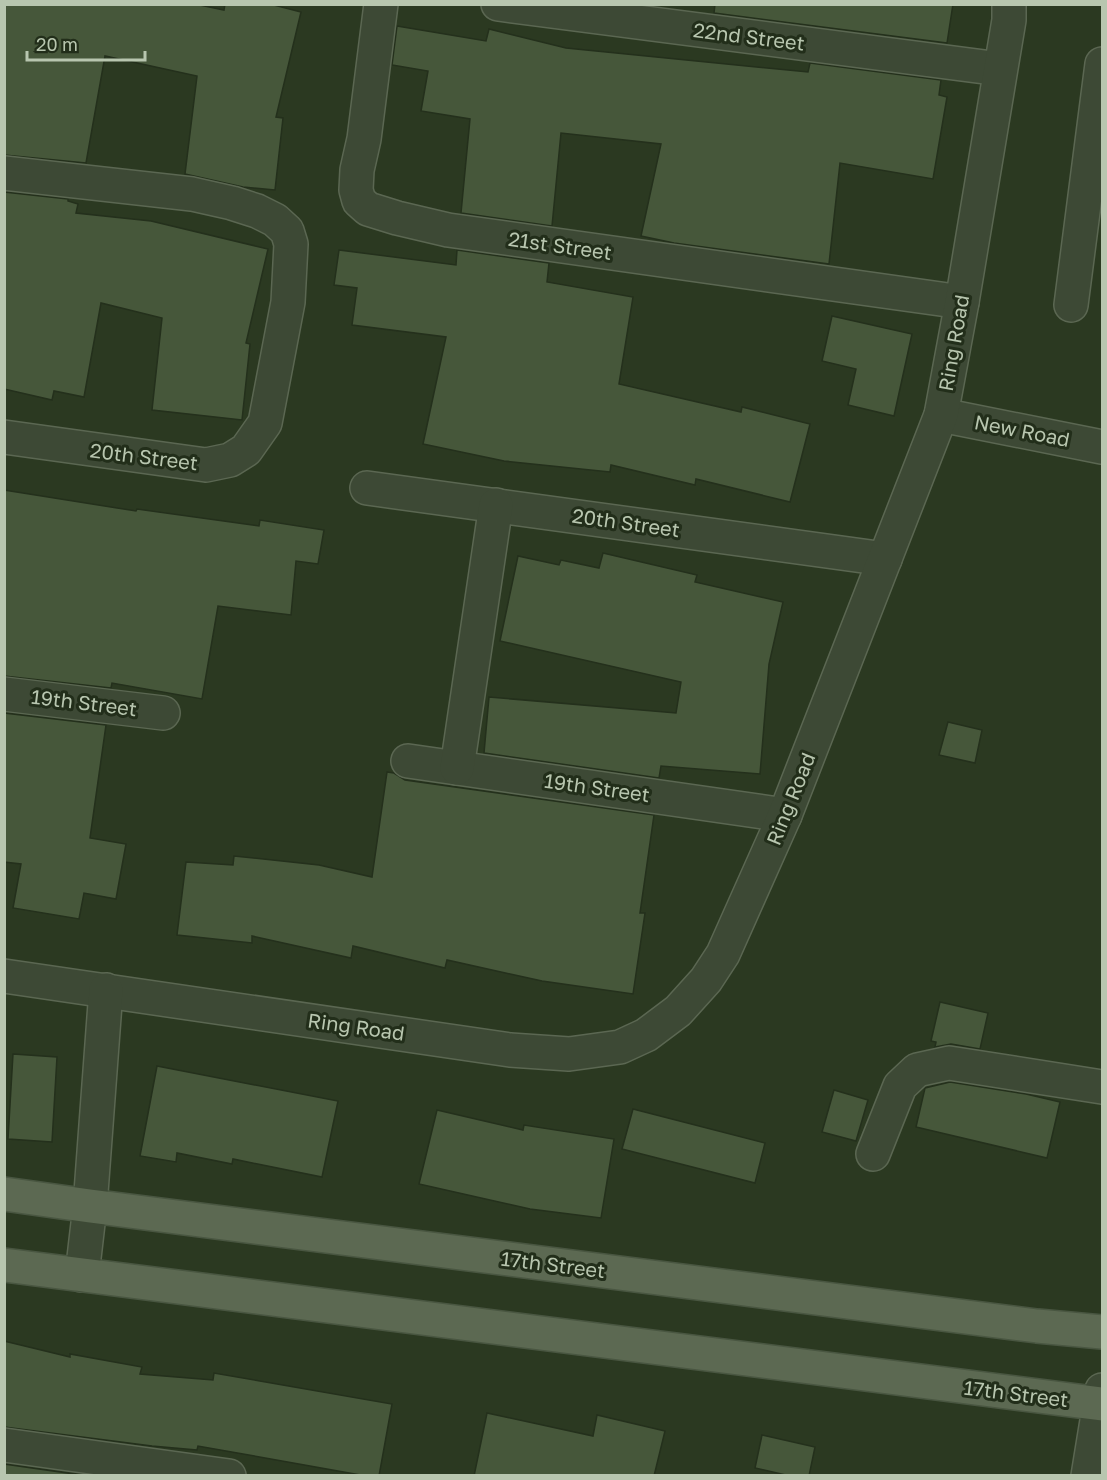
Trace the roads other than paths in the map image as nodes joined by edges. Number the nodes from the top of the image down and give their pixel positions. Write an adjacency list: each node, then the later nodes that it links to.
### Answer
1 (381, 4): 7 (street, 21st Street)
2 (498, 4): 5 (street, 22nd Street)
3 (1009, 4): 5 (street, Ring Road)
4 (1102, 64): 8 (street)
5 (1000, 69): 7 (street, Ring Road)
6 (4, 173): 10 (street, 20th Street)
7 (962, 303): 9 (street, Ring Road)
8 (1071, 305)
9 (941, 415): 11 (street, New Road); 14 (street, Ring Road)
10 (4, 437)
11 (1102, 447)
12 (367, 488): 13 (street, 20th Street)
13 (496, 505): 14 (street, 20th Street); 18 (street)
14 (885, 558): 19 (street, Ring Road)
15 (4, 693): 16 (street, 19th Street)
16 (163, 713)
17 (408, 761): 18 (street, 19th Street)
18 (457, 768): 19 (street, 19th Street)
19 (785, 815): 21 (street, Ring Road)
20 (4, 976): 21 (street, Ring Road)
21 (106, 990): 25 (street)
22 (1102, 1087): 23 (street)
23 (873, 1154)
24 (4, 1194): 25 (main road, 17th Street)
25 (90, 1206): 27 (street); 28 (main road, 17th Street)
26 (4, 1265): 27 (main road, 17th Street)
27 (82, 1275): 29 (main road, 17th Street)
28 (1102, 1332)
29 (1102, 1401): 32 (street)
30 (4, 1445): 31 (street)
31 (229, 1476)
32 (1088, 1476)

